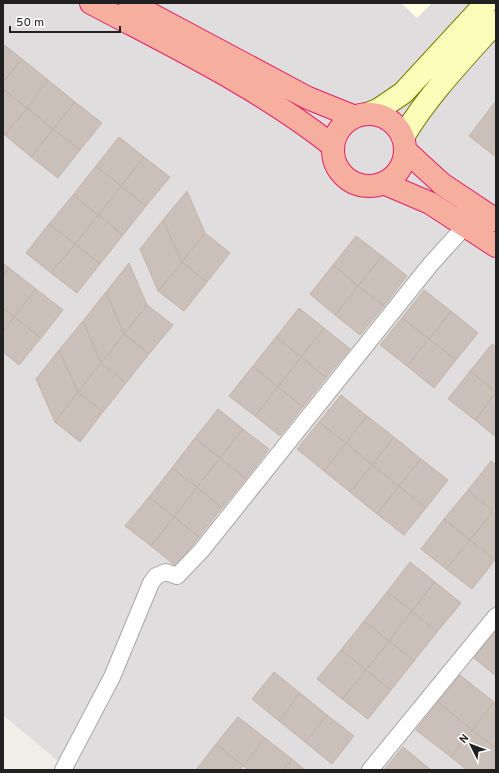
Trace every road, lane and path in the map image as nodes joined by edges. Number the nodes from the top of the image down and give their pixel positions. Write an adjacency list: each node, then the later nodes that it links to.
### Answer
1 (91, 3): 7 (highway)
2 (130, 3): 5 (highway)
3 (486, 3): 5 (main road)
4 (496, 22): 6 (main road)
5 (361, 115): 6 (highway); 7 (highway)
6 (404, 144): 8 (highway); 9 (highway)
7 (334, 146): 8 (highway)
8 (383, 183): 10 (highway)
9 (496, 220)
10 (466, 225): 11 (highway); 13 (street)
11 (496, 246)
12 (496, 616): 14 (street)
13 (63, 770)
14 (370, 770)

